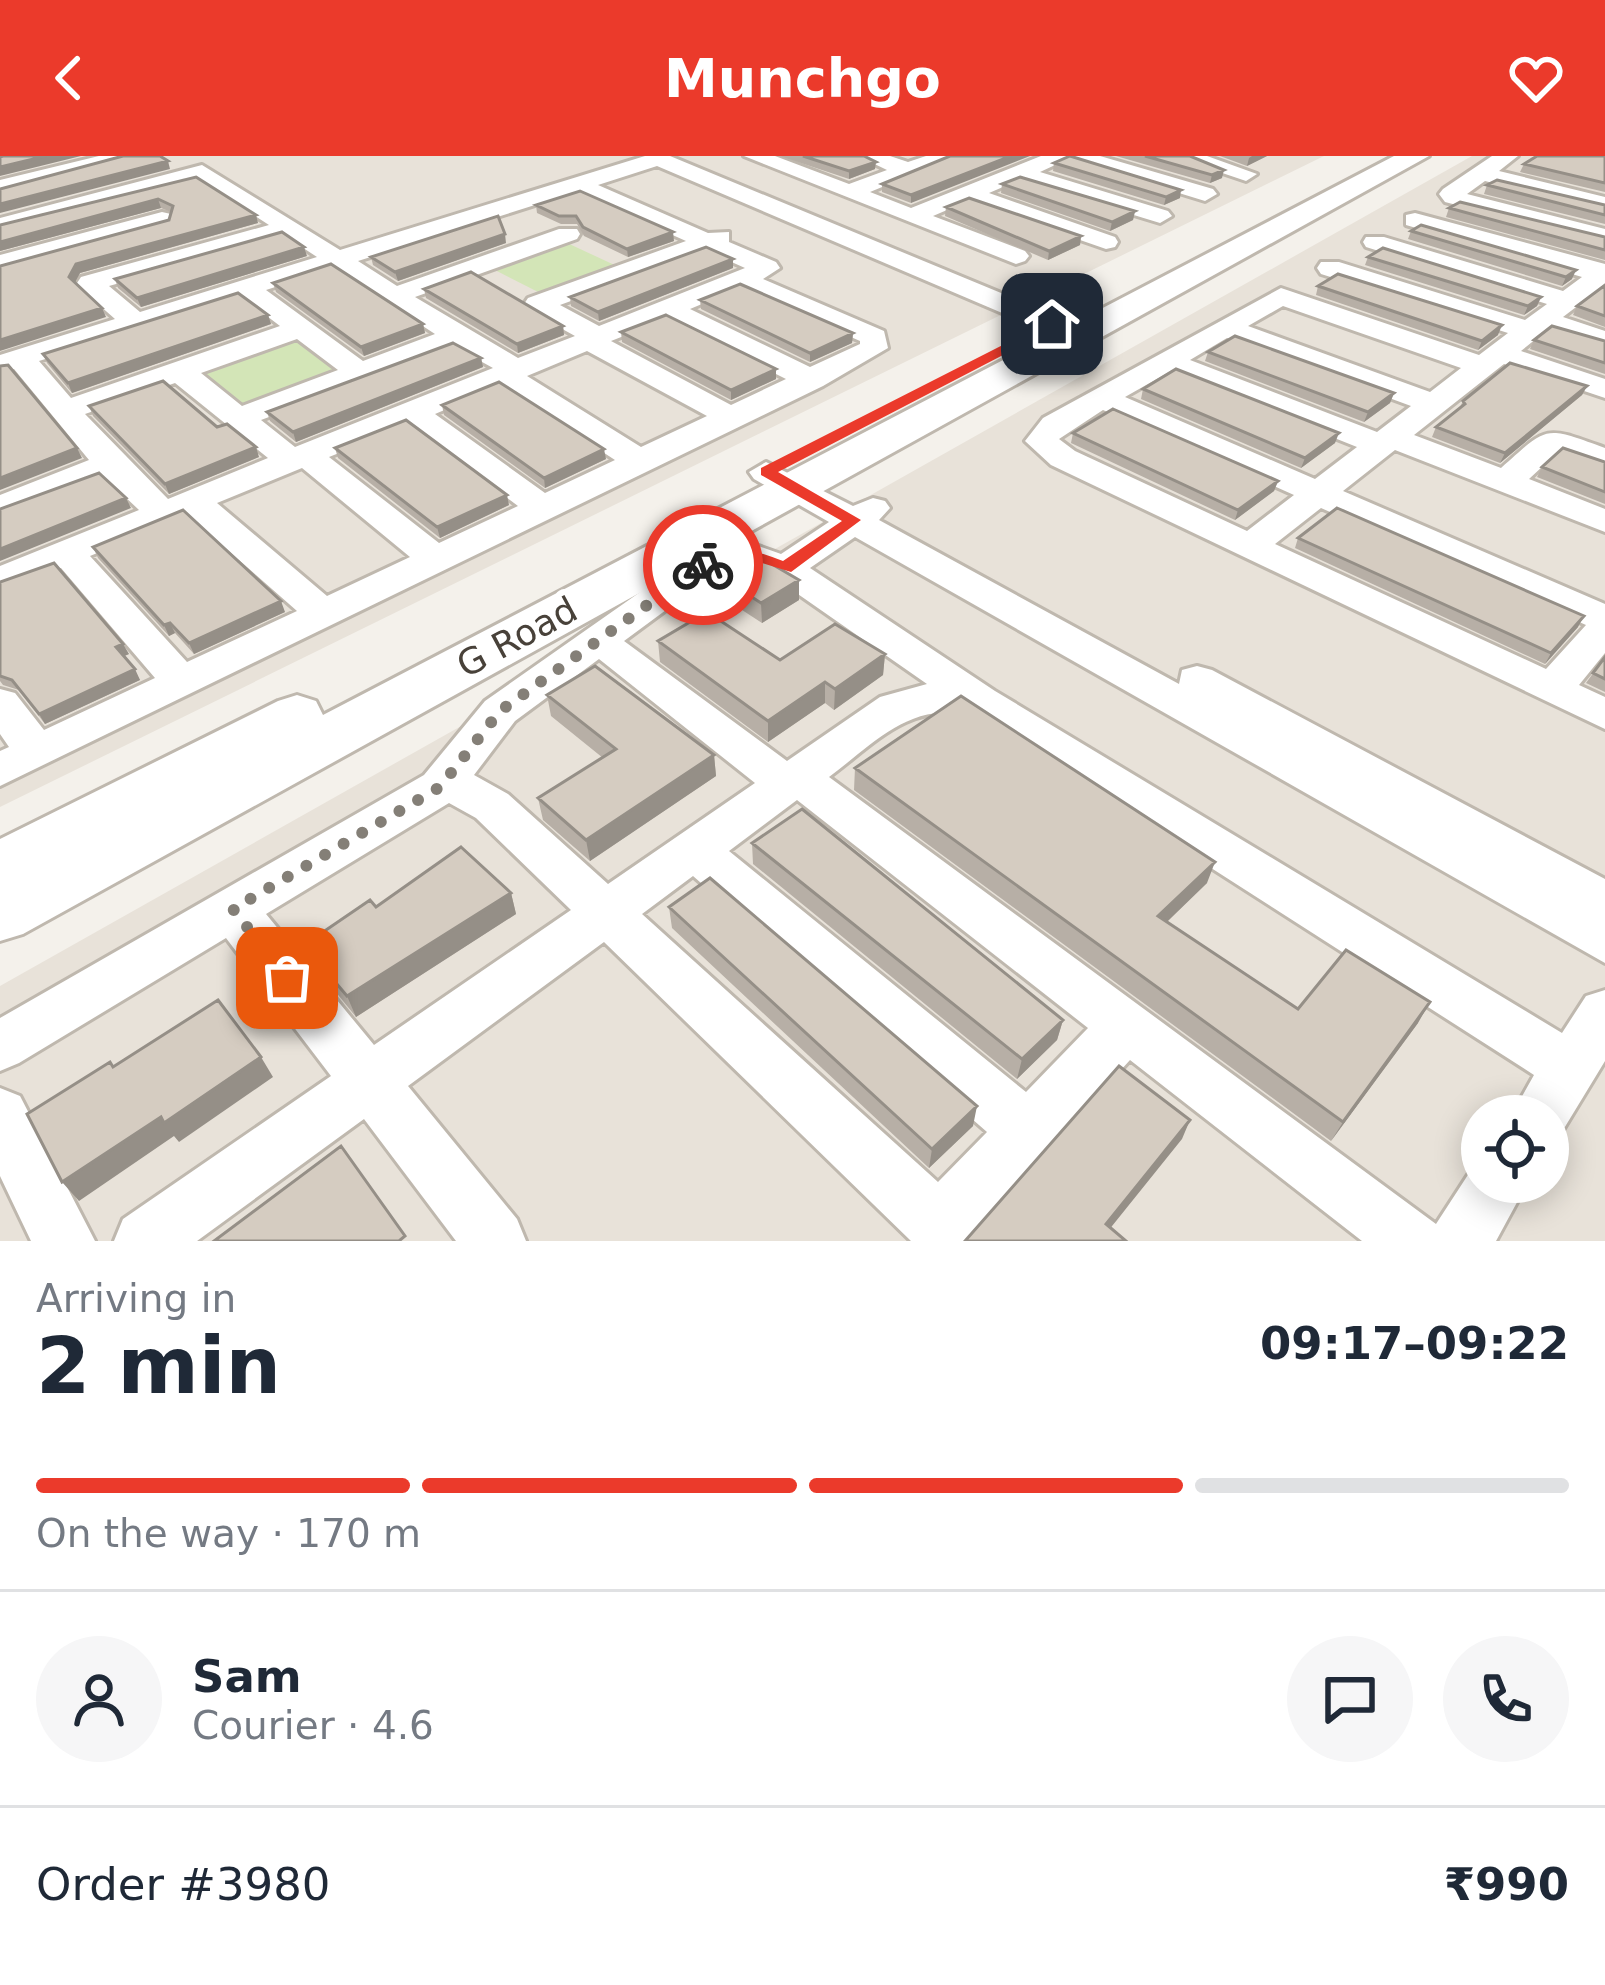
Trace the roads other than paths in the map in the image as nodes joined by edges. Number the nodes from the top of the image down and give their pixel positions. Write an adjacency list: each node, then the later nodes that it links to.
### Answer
1 (126, 156): 19 (street)
2 (174, 156): 15 (street)
3 (755, 156): 20 (street)
4 (869, 156): 14 (street)
5 (946, 156): 14 (street)
6 (1060, 156): 13 (street)
7 (1077, 156): 23 (street)
8 (1183, 156): 18 (street)
9 (1378, 156): 58 (street, G Road)
10 (1415, 156): 58 (street, G Road)
11 (1508, 156): 16 (street)
12 (662, 157): 17 (street); 26 (street)
13 (1018, 165): 22 (street); 28 (street)
14 (908, 170): 20 (street)
15 (202, 172): 21 (street); 32 (street)
16 (1478, 173): 25 (street); 33 (street)
17 (580, 174): 24 (street); 34 (street)
18 (1246, 174)
19 (0, 187)
20 (849, 192): 27 (street)
21 (124, 193): 29 (street); 31 (street)
22 (967, 194): 27 (street); 35 (street)
23 (1204, 194)
24 (507, 205): 37 (street); 41 (street)
25 (1605, 205)
26 (788, 213): 34 (street); 58 (street)
27 (911, 216): 40 (street)
28 (1160, 216)
29 (162, 219): 38 (street); 39 (street)
30 (1415, 220): 46 (street)
31 (4, 221)
32 (287, 228): 39 (street); 41 (street)
33 (1605, 237)
34 (708, 242): 44 (street); 47 (street)
35 (1106, 242)
36 (1375, 242): 53 (street)
37 (585, 243): 43 (street); 44 (street)
38 (49, 250): 42 (street); 48 (street)
39 (209, 250): 48 (street)
40 (1016, 256)
41 (334, 259): 49 (street); 51 (street)
42 (0, 263)
43 (471, 268): 50 (street); 51 (street)
44 (637, 268): 50 (street)
45 (1330, 268): 53 (street)
46 (1603, 273): 53 (street)
47 (741, 279): 52 (street); 68 (street)
48 (90, 283): 54 (street)
49 (245, 287): 54 (street); 56 (street)
50 (521, 295): 60 (street)
51 (393, 296): 59 (street)
52 (669, 309): 60 (street); 68 (street)
53 (1546, 317): 61 (street); 63 (street)
54 (135, 322): 62 (street)
55 (0, 326): 62 (street)
56 (300, 328): 65 (street); 66 (street)
57 (1226, 328): 63 (street); 64 (street); 71 (street)
58 (1065, 330): 82 (street, G Road)
59 (457, 336): 66 (street); 67 (street)
60 (594, 339): 67 (street); 75 (street)
61 (1605, 340)
62 (16, 359): 72 (street)
63 (1491, 360): 69 (street); 71 (street)
64 (1167, 361): 70 (street); 77 (street)
65 (179, 371): 72 (street); 74 (street)
66 (359, 372): 74 (street)
67 (511, 373): 73 (street); 80 (street)
68 (812, 380): 75 (street)
69 (1605, 391): 76 (street)
70 (1101, 398): 84 (street); 90 (street)
71 (1434, 404): 77 (street)
72 (62, 412): 81 (street)
73 (412, 412): 78 (street); 87 (street)
74 (238, 418): 78 (street)
75 (733, 418): 80 (street)
76 (1552, 440): 79 (street); 83 (street)
77 (1386, 441): 83 (street); 84 (street)
78 (299, 458): 85 (street); 92 (street)
79 (1605, 460)
80 (642, 461): 87 (street)
81 (110, 464): 85 (street); 86 (street)
82 (792, 473): 88 (street); 107 (street, G Road); 111 (street, G Road)
83 (1506, 482): 89 (street)
84 (1317, 494): 90 (street); 96 (street)
85 (178, 507): 91 (street); 95 (street)
86 (0, 508)
87 (544, 508): 92 (street)
88 (865, 513): 93 (street); 108 (street); 112 (street)
89 (1605, 521)
90 (1250, 546): 99 (street)
91 (67, 552): 94 (street); 98 (street)
92 (436, 560): 95 (street)
93 (784, 568): 100 (street); 105 (street)
94 (0, 579)
95 (324, 614): 98 (street)
96 (1605, 624): 99 (street)
97 (614, 652): 104 (street)
98 (182, 682): 103 (street)
99 (1552, 689): 102 (street)
100 (984, 702): 104 (street); 116 (street)
101 (0, 703): 103 (street)
102 (1605, 714)
103 (19, 761)
104 (794, 782): 106 (street); 114 (street)
105 (440, 787): 109 (street); 110 (street)
106 (695, 850): 110 (street); 120 (street)
107 (0, 866)
108 (1605, 902)
109 (233, 909): 115 (street); 117 (street)
110 (606, 914): 117 (street); 122 (street)
111 (0, 915)
112 (1605, 942)
113 (1605, 1013): 116 (street)
114 (1125, 1027): 120 (street); 126 (street)
115 (0, 1046)
116 (1570, 1068): 118 (street)
117 (369, 1082): 124 (street); 125 (street)
118 (1553, 1095)
119 (0, 1114): 123 (street)
120 (1028, 1130): 122 (street)
121 (1484, 1203): 127 (street)
122 (932, 1233)
123 (64, 1241)
124 (145, 1241)
125 (495, 1241)
126 (1412, 1241)
127 (1460, 1241)

